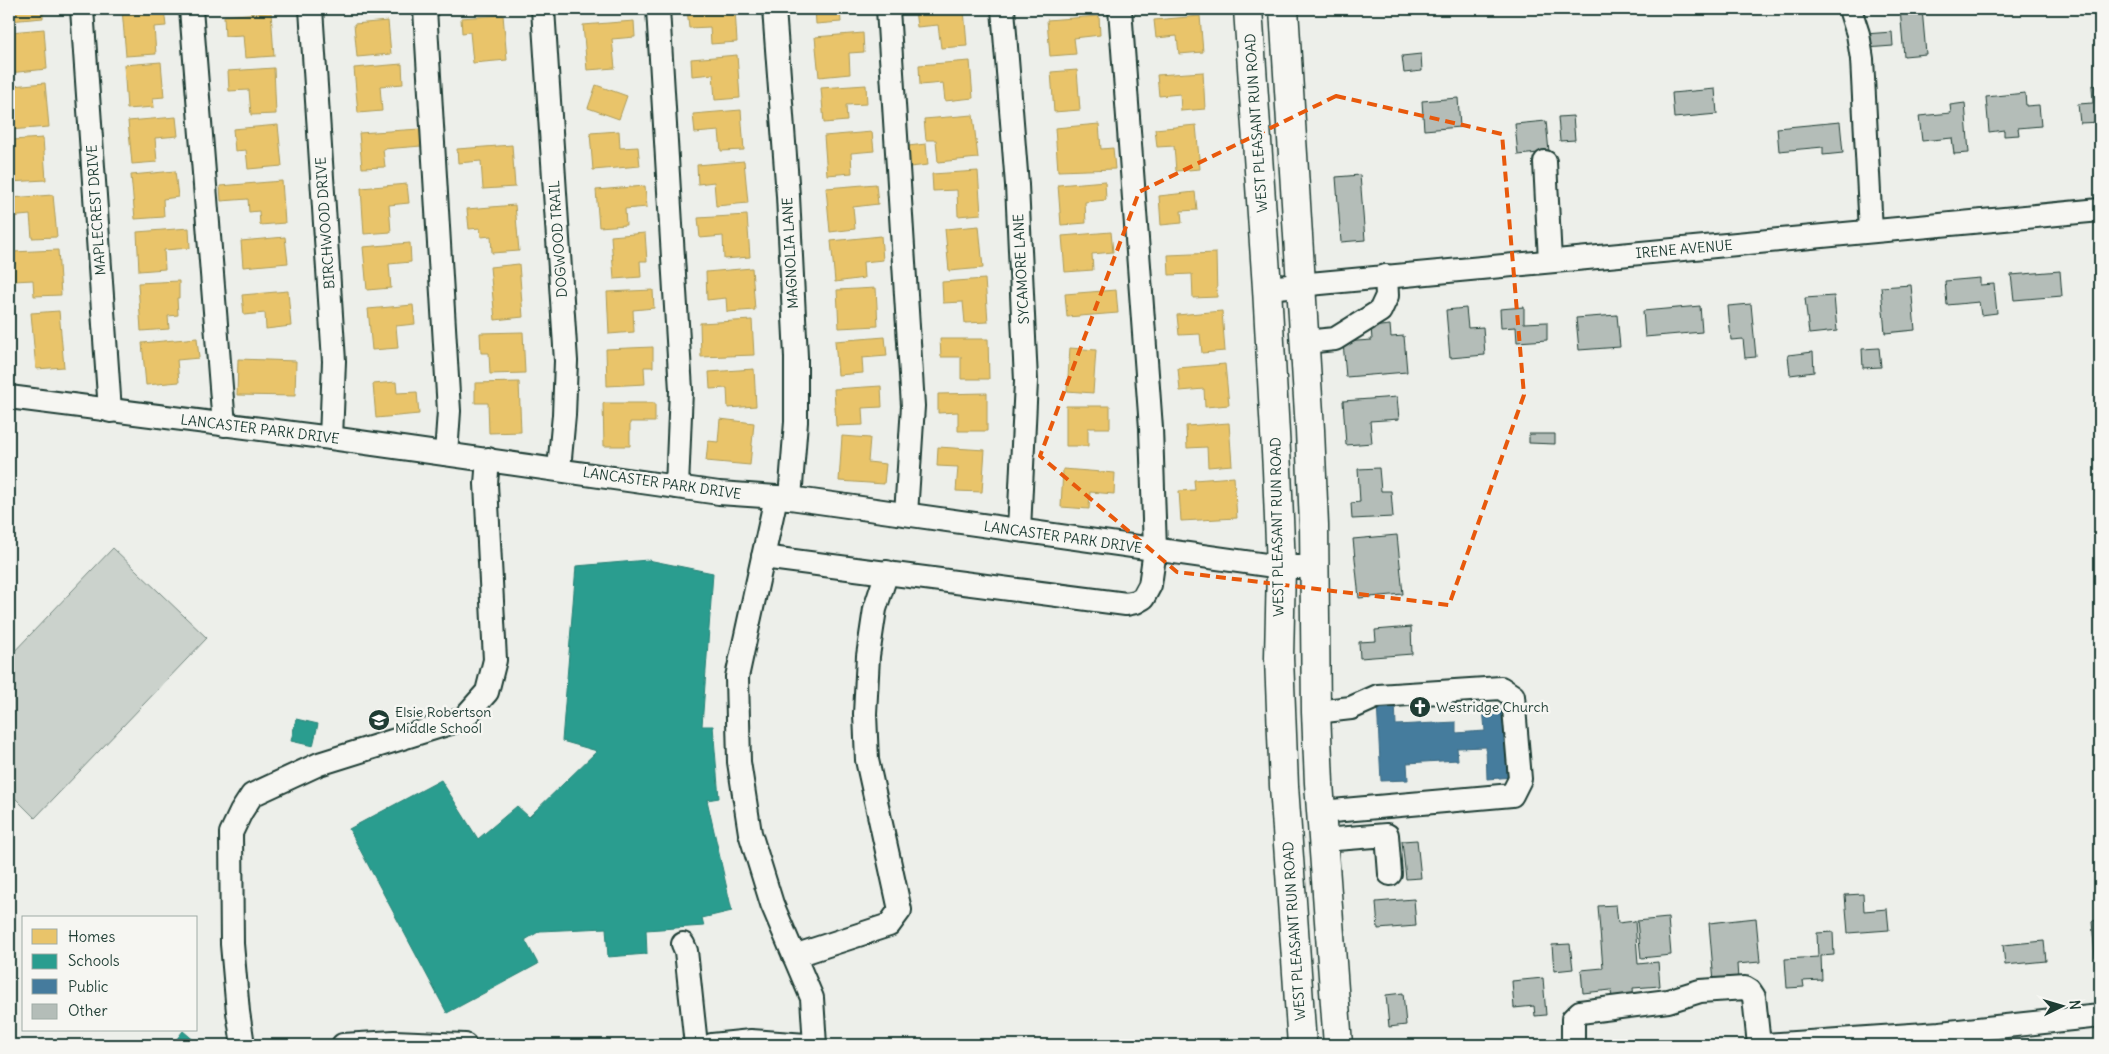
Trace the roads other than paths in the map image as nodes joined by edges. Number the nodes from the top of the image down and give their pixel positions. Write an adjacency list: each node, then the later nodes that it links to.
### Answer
1 (82, 9): 23 (street, MAPLECREST DRIVE)
2 (192, 9): 24 (street)
3 (311, 9): 25 (street, BIRCHWOOD DRIVE)
4 (425, 9): 26 (street)
5 (542, 9): 28 (street, DOGWOOD TRAIL)
6 (658, 9): 29 (street)
7 (774, 9): 30 (street, MAGNOLIA LANE)
8 (888, 9): 31 (street)
9 (1003, 9): 32 (street, SYCAMORE LANE)
10 (1120, 9): 33 (street)
11 (1248, 9): 20 (main road, WEST PLEASANT RUN ROAD)
12 (1284, 9): 19 (main road)
13 (1850, 9): 16 (street)
14 (1545, 162): 17 (street)
15 (2100, 210): 16 (street, IRENE AVENUE)
16 (1871, 231): 17 (street, IRENE AVENUE)
17 (1550, 261): 18 (street, IRENE AVENUE)
18 (1386, 276): 19 (street, IRENE AVENUE); 21 (street)
19 (1301, 284): 20 (street, IRENE AVENUE); 21 (main road)
20 (1267, 288): 35 (main road, WEST PLEASANT RUN ROAD)
21 (1305, 342): 36 (main road)
22 (9, 397): 23 (street, LANCASTER PARK DRIVE)
23 (110, 411): 24 (street, LANCASTER PARK DRIVE)
24 (224, 425): 25 (street, LANCASTER PARK DRIVE)
25 (331, 438): 26 (street, LANCASTER PARK DRIVE)
26 (446, 454): 27 (street, LANCASTER PARK DRIVE)
27 (488, 460): 28 (street, LANCASTER PARK DRIVE); 47 (street)
28 (559, 469): 29 (street, LANCASTER PARK DRIVE)
29 (677, 486): 30 (street, LANCASTER PARK DRIVE)
30 (783, 498): 31 (street, LANCASTER PARK DRIVE); 34 (street, MAGNOLIA LANE)
31 (906, 514): 32 (street, LANCASTER PARK DRIVE)
32 (1019, 530): 33 (street, LANCASTER PARK DRIVE)
33 (1156, 550): 35 (street, LANCASTER PARK DRIVE); 37 (street)
34 (763, 557): 37 (street); 44 (street, MAGNOLIA LANE)
35 (1281, 567): 36 (street, LANCASTER PARK DRIVE); 40 (main road, WEST PLEASANT RUN ROAD)
36 (1314, 567): 38 (main road)
37 (887, 572): 44 (street)
38 (1316, 712): 39 (main road); 39 (street)
39 (1321, 812): 40 (main road); 41 (main road)
40 (1286, 814): 54 (main road, WEST PLEASANT RUN ROAD)
41 (1323, 840): 42 (street); 55 (main road)
42 (1390, 874)
43 (683, 944): 50 (street)
44 (794, 956): 53 (street, MAGNOLIA LANE)
45 (2100, 1016): 58 (street)
46 (751, 1043): 51 (street); 52 (street)
47 (243, 1045)
48 (343, 1045): 49 (street)
49 (465, 1045)
50 (696, 1045)
51 (712, 1045)
52 (806, 1045)
53 (815, 1045)
54 (1302, 1045)
55 (1338, 1045)
56 (1573, 1045): 57 (street)
57 (1758, 1045)
58 (1765, 1045)

